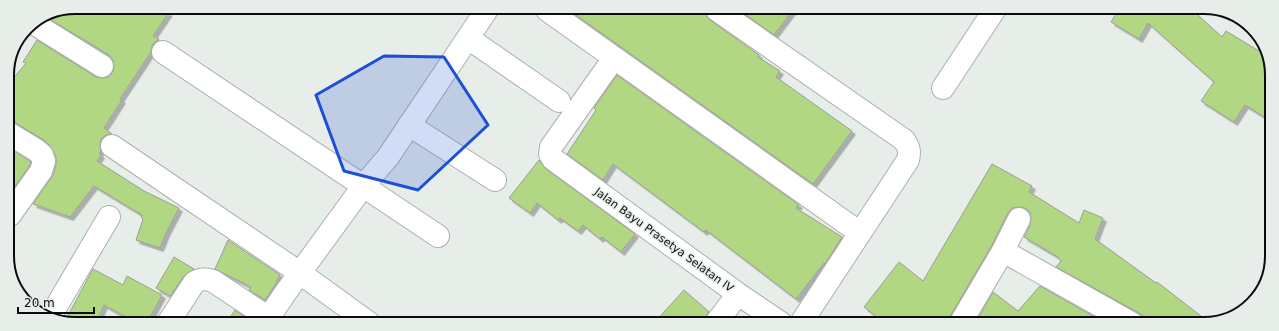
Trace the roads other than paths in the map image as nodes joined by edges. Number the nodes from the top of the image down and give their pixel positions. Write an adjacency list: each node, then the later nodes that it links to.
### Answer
1 (484, 14): 6 (street)
2 (553, 14): 8 (street)
3 (723, 14): 20 (street)
4 (992, 14): 10 (street)
5 (38, 26): 9 (street)
6 (468, 38): 11 (street); 12 (street)
7 (163, 52): 16 (street)
8 (614, 58): 20 (street); 24 (street, Jalan Bayu Prasetya Selatan IV)
9 (102, 66)
10 (943, 88)
11 (559, 101)
12 (409, 125): 15 (street); 16 (street)
13 (14, 137): 17 (street)
14 (112, 146): 23 (street)
15 (495, 180)
16 (364, 185): 21 (street); 23 (street)
17 (14, 209)
18 (110, 217): 25 (street)
19 (1018, 219): 22 (street)
20 (860, 233): 32 (street)
21 (438, 236)
22 (1003, 251): 33 (street); 34 (street)
23 (300, 273): 28 (street); 29 (street)
24 (738, 294): 30 (street); 31 (street, Jalan Bayu Prasetya Selatan IV)
25 (52, 313)
26 (172, 317): 27 (street)
27 (263, 317)
28 (269, 317)
29 (361, 317)
30 (721, 317)
31 (772, 317)
32 (805, 317)
33 (964, 317)
34 (1121, 317)

